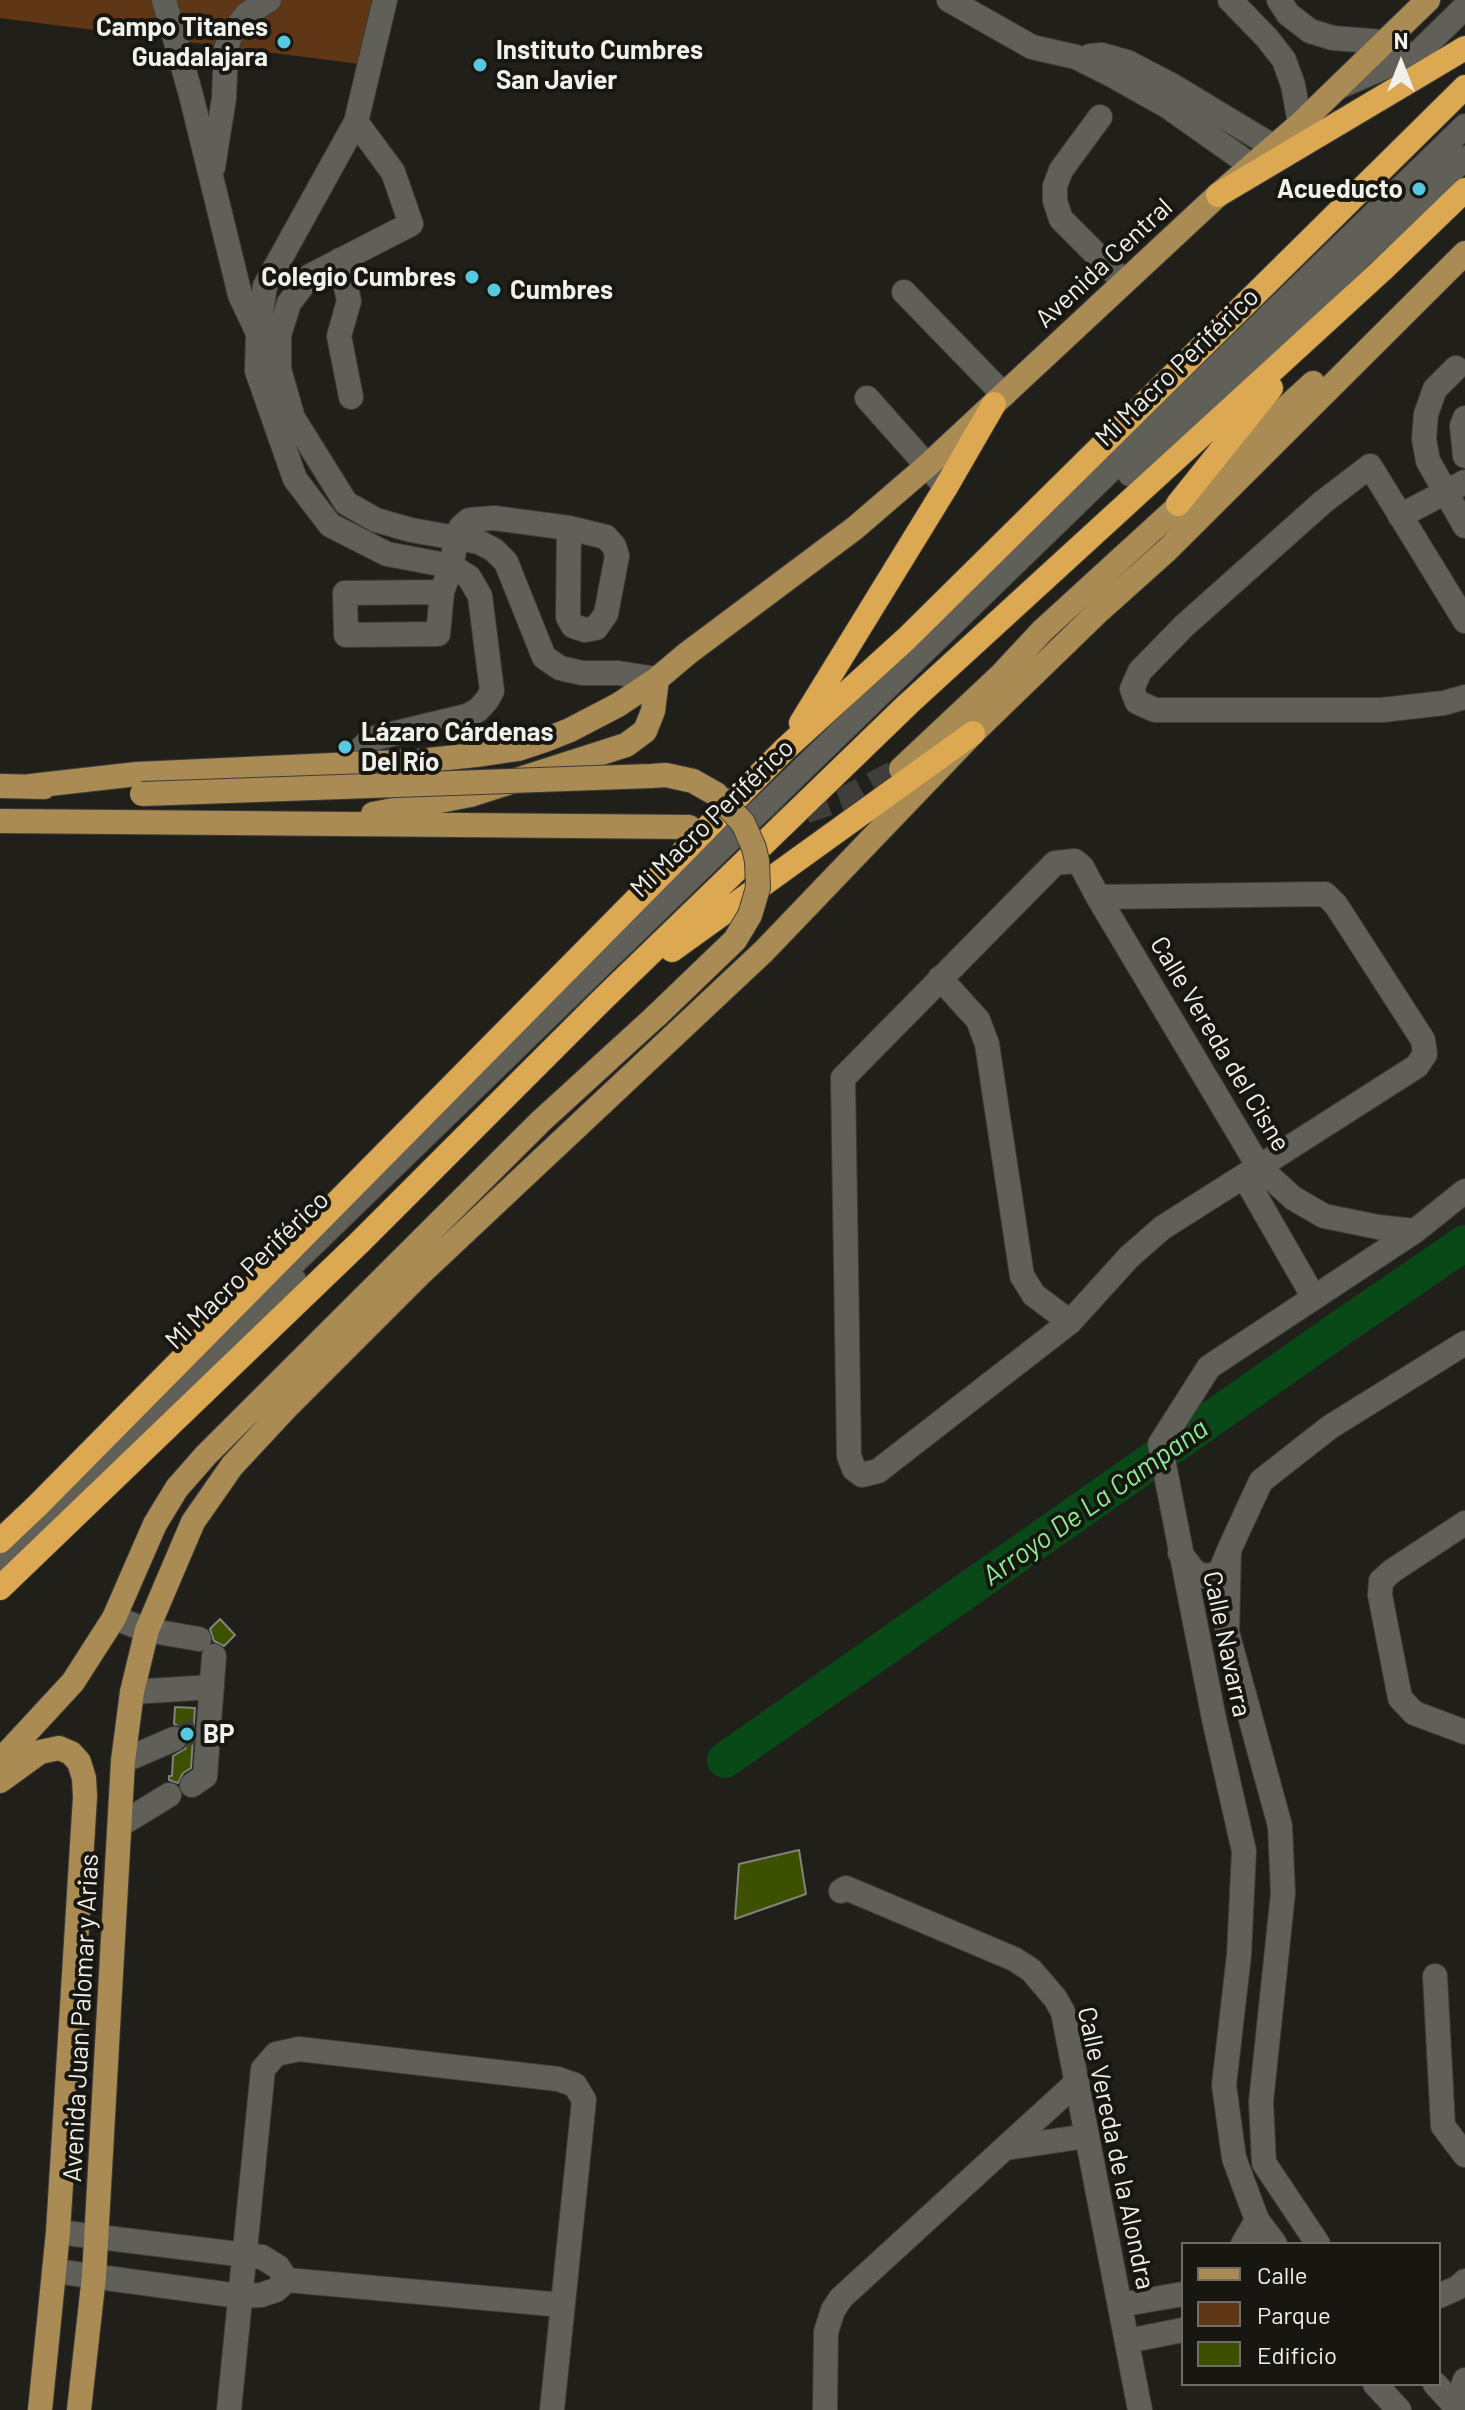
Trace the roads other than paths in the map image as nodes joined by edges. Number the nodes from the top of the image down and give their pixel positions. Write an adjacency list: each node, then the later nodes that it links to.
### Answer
1 (164, 0): 22 (street)
2 (269, 0): 22 (street)
3 (385, 0): 16 (street)
4 (949, 0): 12 (street)
5 (1230, 0): 9 (street)
6 (1428, 0): 10 (main road, Avenida Central)
7 (1284, 7): 9 (street); 10 (street)
8 (1465, 7): 14 (street)
9 (1267, 38): 17 (street)
10 (1383, 42): 14 (main road, Avenida Central)
11 (1465, 48): 24 (highway)
12 (1076, 57): 19 (street); 21 (street)
13 (1465, 87): 54 (highway)
14 (1338, 88): 17 (main road, Avenida Central)
15 (1100, 117): 28 (street)
16 (356, 122): 26 (street); 30 (street)
17 (1300, 124): 19 (main road, Avenida Central)
18 (1465, 126): 75 (street, Mi Macro Periférico)
19 (1274, 147): 21 (main road, Avenida Central)
20 (1465, 158): 76 (street, Mi Macro Periférico)
21 (1252, 166): 24 (main road, Avenida Central)
22 (211, 178): 30 (street)
23 (1465, 190): 27 (highway)
24 (1218, 195): 28 (main road, Avenida Central)
25 (1462, 257): 41 (main road); 53 (main road, Avenida Juan Palomar y Arias)
26 (340, 260): 32 (street); 33 (street)
27 (1381, 271): 41 (highway); 64 (highway)
28 (1124, 282): 35 (main road, Avenida Central)
29 (904, 292): 35 (street)
30 (258, 333): 32 (street)
31 (1456, 368): 40 (street)
32 (268, 370): 46 (street); 48 (street)
33 (351, 397)
34 (867, 398): 38 (street)
35 (999, 400): 38 (main road, Avenida Central); 39 (highway)
36 (1465, 418): 37 (street)
37 (1465, 456)
38 (927, 466): 39 (street); 51 (main road, Avenida Central)
39 (946, 487): 54 (highway)
40 (1455, 487): 42 (street); 44 (street)
41 (1178, 504): 56 (main road)
42 (1400, 516): 50 (street); 52 (street)
43 (525, 521): 45 (street); 46 (street); 47 (street)
44 (1465, 526)
45 (569, 528)
46 (457, 537): 47 (street); 48 (street)
47 (506, 562): 51 (street)
48 (451, 566): 49 (street); 55 (street)
49 (442, 592)
50 (1465, 621)
51 (657, 679): 55 (main road, Avenida Central); 60 (main road)
52 (1465, 697)
53 (973, 733): 64 (highway); 79 (main road, Avenida Juan Palomar y Arias)
54 (785, 749): 72 (highway)
55 (345, 765): 58 (main road, Avenida Central)
56 (901, 769)
57 (0, 786): 58 (main road)
58 (31, 786): 78 (main road, bridge)
59 (0, 821): 60 (main road)
60 (323, 823): 61 (main road)
61 (689, 827)
62 (1098, 897): 63 (street, Calle Vereda del Cisne); 65 (street, Calle Vereda del Cisne); 65 (street)
63 (940, 978): 69 (street); 69 (street)
64 (602, 1000): 77 (highway)
65 (1251, 1172): 67 (street, Calle Vereda del Cisne); 68 (street, Calle Vereda del Cisne); 69 (street)
66 (1465, 1191): 67 (street, Calle Navarra)
67 (1415, 1231): 68 (street, Calle Navarra)
68 (1313, 1296): 74 (street, Calle Navarra)
69 (1070, 1322)
70 (1465, 1343): 73 (street, Calle Navarra)
71 (1465, 1523): 82 (street)
72 (0, 1541)
73 (1229, 1550): 74 (street); 102 (street, Calle Navarra)
74 (1180, 1553): 96 (street, Calle Navarra)
75 (0, 1554)
76 (0, 1565)
77 (0, 1588)
78 (114, 1618): 79 (street); 84 (main road)
79 (147, 1630): 80 (street); 81 (main road, Avenida Juan Palomar y Arias)
80 (212, 1687): 81 (street); 87 (street)
81 (132, 1692): 85 (main road, Avenida Juan Palomar y Arias)
82 (1465, 1732)
83 (174, 1739): 85 (street)
84 (0, 1761)
85 (123, 1761): 89 (main road, Avenida Juan Palomar y Arias)
86 (0, 1781): 97 (main road, Avenida Juan Palomar y Arias)
87 (192, 1785)
88 (169, 1795): 89 (street)
89 (120, 1825): 98 (main road, Avenida Juan Palomar y Arias)
90 (841, 1891): 92 (street, Calle Vereda de la Alondra)
91 (1435, 1976): 95 (street)
92 (1077, 2082): 93 (street, Calle Vereda de la Alondra); 94 (street)
93 (1087, 2136): 94 (street); 113 (street, Calle Vereda de la Alondra)
94 (1006, 2148): 123 (street)
95 (1465, 2155)
96 (1257, 2220): 100 (street); 101 (street, Calle Navarra)
97 (58, 2232): 98 (street); 104 (main road, Avenida Juan Palomar y Arias)
98 (97, 2236): 99 (street); 105 (main road, Avenida Juan Palomar y Arias)
99 (139, 2241): 103 (street); 108 (street)
100 (1244, 2242)
101 (1274, 2242)
102 (1317, 2242)
103 (244, 2254): 106 (street); 111 (street); 112 (street)
104 (55, 2271): 105 (street); 119 (main road, Avenida Juan Palomar y Arias)
105 (94, 2276): 108 (street); 120 (main road, Avenida Juan Palomar y Arias)
106 (287, 2280): 111 (street); 112 (street)
107 (1465, 2281): 110 (street)
108 (138, 2282): 111 (street)
109 (1181, 2294): 113 (street)
110 (1441, 2295)
111 (239, 2296): 121 (street)
112 (562, 2305): 122 (street)
113 (1120, 2305): 115 (street, Calle Vereda de la Alondra)
114 (1181, 2330): 115 (street)
115 (1127, 2341): 124 (street, Calle Vereda de la Alondra)
116 (1465, 2380): 126 (street)
117 (1377, 2386): 125 (street)
118 (1437, 2386): 126 (street)
119 (40, 2410)
120 (79, 2410)
121 (229, 2410)
122 (552, 2410)
123 (825, 2410)
124 (1140, 2410)
125 (1399, 2410)
126 (1459, 2410)

